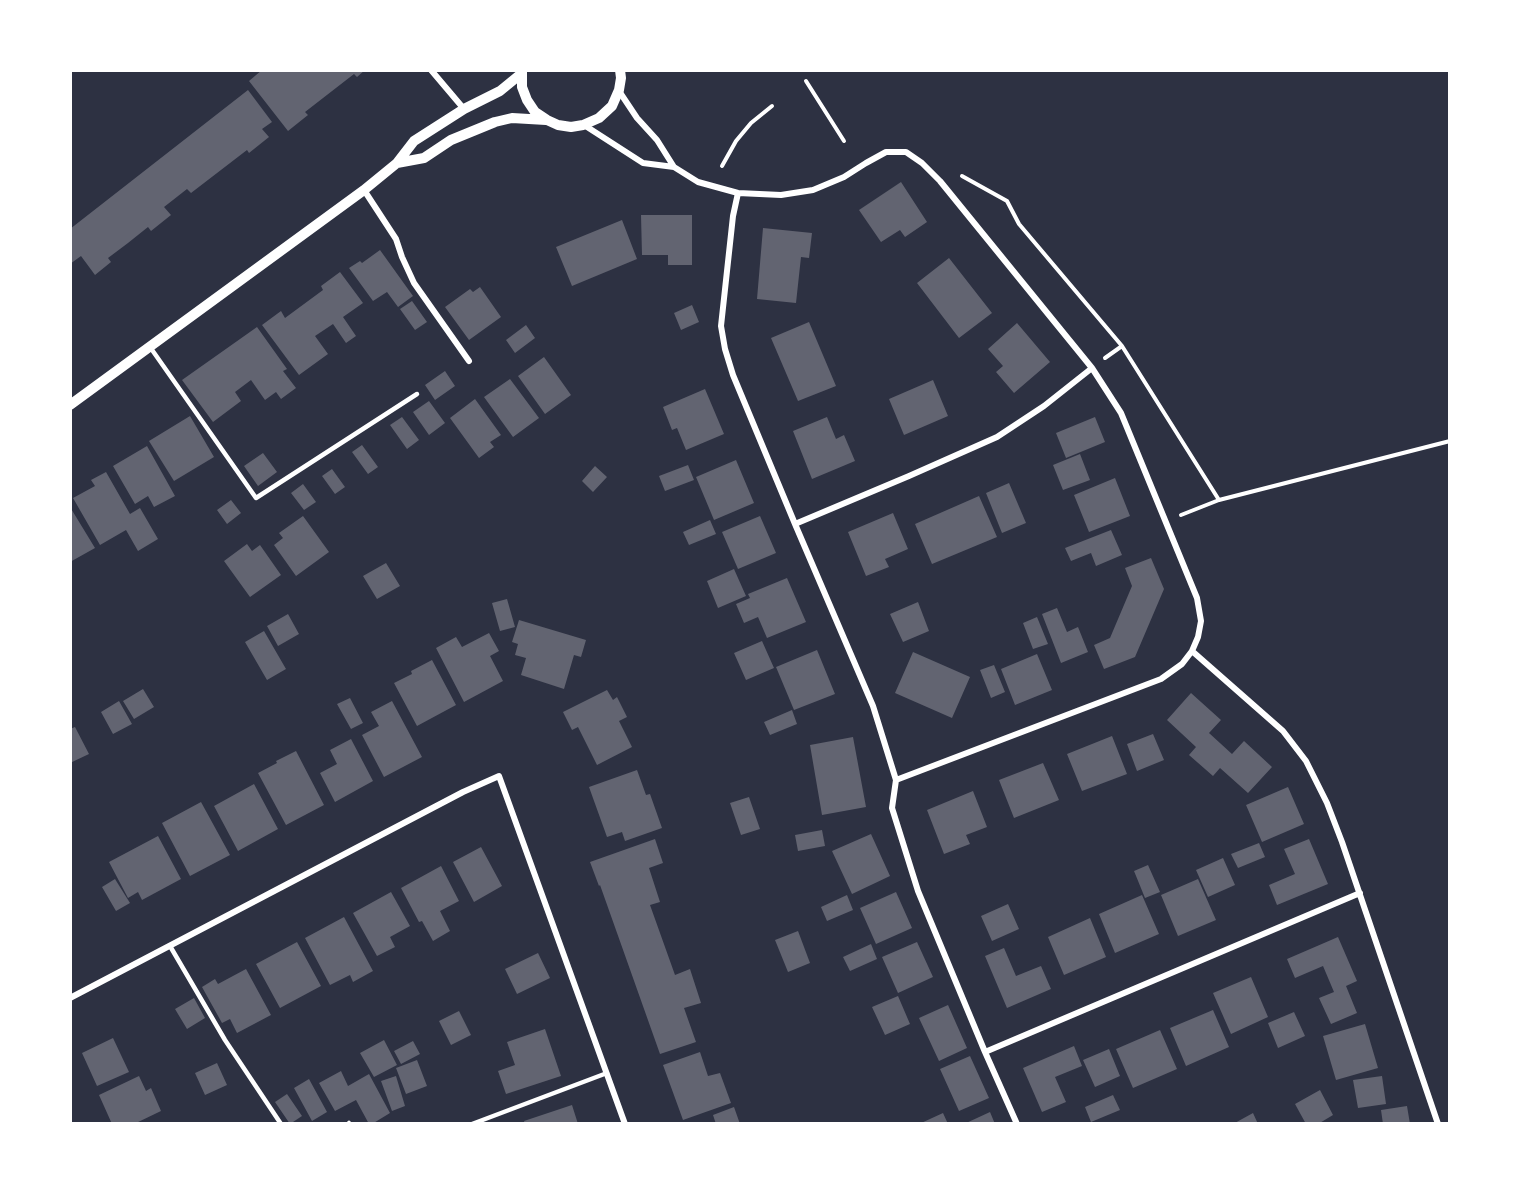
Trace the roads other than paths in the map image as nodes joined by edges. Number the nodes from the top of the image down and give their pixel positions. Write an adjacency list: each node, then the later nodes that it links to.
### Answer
1 (431, 70): 5 (street)
2 (620, 70): 4 (street)
3 (522, 72): 5 (street); 6 (street)
4 (619, 90): 7 (street); 9 (street)
5 (464, 109): 8 (street)
6 (547, 120): 7 (street); 8 (street)
7 (583, 125): 9 (street)
8 (397, 163): 10 (street)
9 (674, 167): 11 (street)
10 (364, 190): 12 (street); 13 (street)
11 (738, 193): 14 (street); 17 (street)
12 (150, 347): 15 (lane); 16 (street)
13 (469, 361)
14 (1092, 368): 17 (street); 18 (street)
15 (417, 394)
16 (70, 405)
17 (795, 524): 19 (street)
18 (1192, 651): 19 (street); 20 (street)
19 (896, 780): 23 (street)
20 (1360, 893): 23 (street); 29 (street)
21 (170, 946): 22 (street); 24 (street); 25 (lane)
22 (70, 998)
23 (985, 1052): 28 (street)
24 (607, 1073): 26 (lane); 27 (street)
25 (281, 1124)
26 (472, 1124)
27 (625, 1124)
28 (1017, 1124)
29 (1438, 1124)

